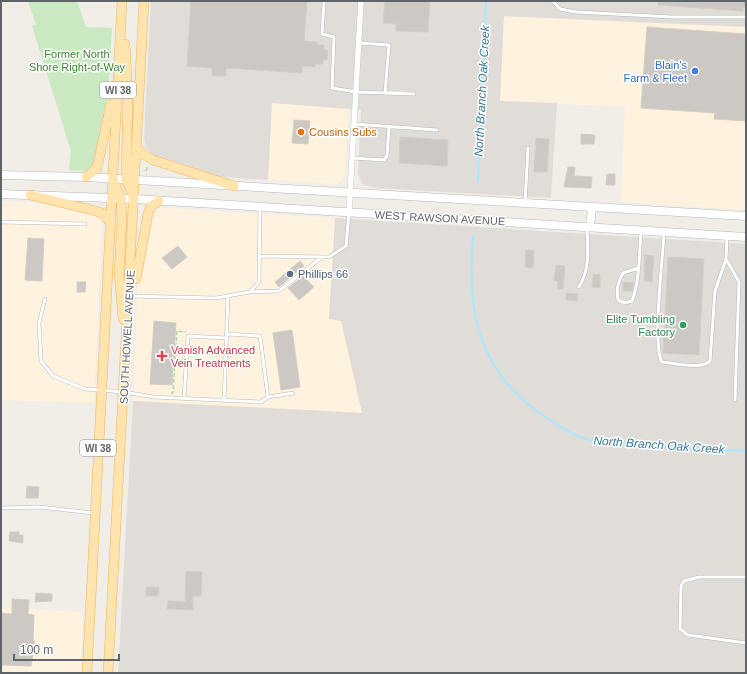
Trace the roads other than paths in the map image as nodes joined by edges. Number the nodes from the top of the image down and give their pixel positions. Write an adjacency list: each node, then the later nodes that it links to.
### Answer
1 (122, 1): 7 (main road, SOUTH HOWELL AVENUE / WI 38)
2 (144, 1): 16 (main road, SOUTH HOWELL AVENUE / WI 38)
3 (324, 1): 10 (lane)
4 (361, 1): 8 (street)
5 (553, 1): 6 (lane)
6 (746, 17)
7 (121, 24): 9 (main road, SOUTH HOWELL AVENUE / WI 38); 22 (main road)
8 (359, 43): 10 (street); 11 (lane)
9 (119, 69): 20 (main road); 21 (main road, SOUTH HOWELL AVENUE / WI 38)
10 (356, 92): 11 (lane); 13 (street)
11 (385, 93): 12 (lane)
12 (414, 94)
13 (354, 124): 14 (lane); 18 (street)
14 (390, 127): 15 (lane); 18 (lane)
15 (437, 130)
16 (137, 147): 23 (main road, SOUTH HOWELL AVENUE / WI 38); 24 (main road)
17 (528, 148): 32 (lane)
18 (352, 158): 25 (street)
19 (1, 174): 20 (main road, WEST RAWSON AVENUE)
20 (86, 177): 21 (main road, WEST RAWSON AVENUE)
21 (112, 179): 22 (main road, WEST RAWSON AVENUE); 28 (main road, SOUTH HOWELL AVENUE / WI 38); 29 (main road)
22 (126, 180): 23 (main road, WEST RAWSON AVENUE); 30 (main road)
23 (135, 180): 24 (main road, WEST RAWSON AVENUE); 30 (main road, SOUTH HOWELL AVENUE / WI 38)
24 (234, 186): 25 (main road, WEST RAWSON AVENUE)
25 (350, 192): 32 (main road, WEST RAWSON AVENUE); 35 (street)
26 (1, 194): 27 (main road, WEST RAWSON AVENUE)
27 (30, 195): 28 (main road, WEST RAWSON AVENUE); 38 (main road)
28 (111, 198): 29 (main road, WEST RAWSON AVENUE); 38 (main road, SOUTH HOWELL AVENUE / WI 38)
29 (121, 198): 30 (main road, WEST RAWSON AVENUE); 55 (main road)
30 (134, 199): 31 (main road, WEST RAWSON AVENUE); 51 (main road, SOUTH HOWELL AVENUE / WI 38)
31 (160, 201): 33 (main road, WEST RAWSON AVENUE); 51 (main road)
32 (525, 203): 34 (main road, WEST RAWSON AVENUE)
33 (260, 207): 35 (main road, WEST RAWSON AVENUE); 45 (lane)
34 (592, 207): 36 (main road, WEST RAWSON AVENUE); 40 (main road)
35 (349, 212): 40 (main road, WEST RAWSON AVENUE); 46 (lane)
36 (746, 216)
37 (1, 222): 39 (lane)
38 (110, 223): 56 (main road, SOUTH HOWELL AVENUE / WI 38)
39 (85, 224)
40 (589, 227): 41 (main road, WEST RAWSON AVENUE); 49 (lane)
41 (642, 230): 42 (main road, WEST RAWSON AVENUE); 48 (lane)
42 (665, 232): 43 (main road, WEST RAWSON AVENUE); 47 (lane)
43 (727, 236): 44 (main road, WEST RAWSON AVENUE); 47 (lane)
44 (746, 237)
45 (259, 256): 46 (lane); 50 (lane)
46 (322, 257): 50 (lane)
47 (726, 259): 61 (lane)
48 (638, 268): 48 (lane)
49 (579, 287)
50 (250, 292): 52 (lane)
51 (132, 296): 52 (lane); 55 (main road, SOUTH HOWELL AVENUE / WI 38)
52 (228, 296): 54 (lane)
53 (45, 299): 56 (lane)
54 (227, 336): 59 (lane); 60 (lane); 62 (lane)
55 (126, 357): 57 (main road, SOUTH HOWELL AVENUE / WI 38)
56 (101, 390): 57 (lane); 64 (main road, SOUTH HOWELL AVENUE / WI 38)
57 (124, 392): 60 (lane); 68 (main road, SOUTH HOWELL AVENUE / WI 38)
58 (293, 393): 59 (lane)
59 (268, 396): 62 (lane)
60 (184, 398): 62 (lane)
61 (735, 400)
62 (224, 401)
63 (1, 508): 64 (lane)
64 (95, 513): 67 (main road, SOUTH HOWELL AVENUE / WI 38)
65 (746, 577): 66 (lane)
66 (746, 643)
67 (87, 673)
68 (108, 673)

